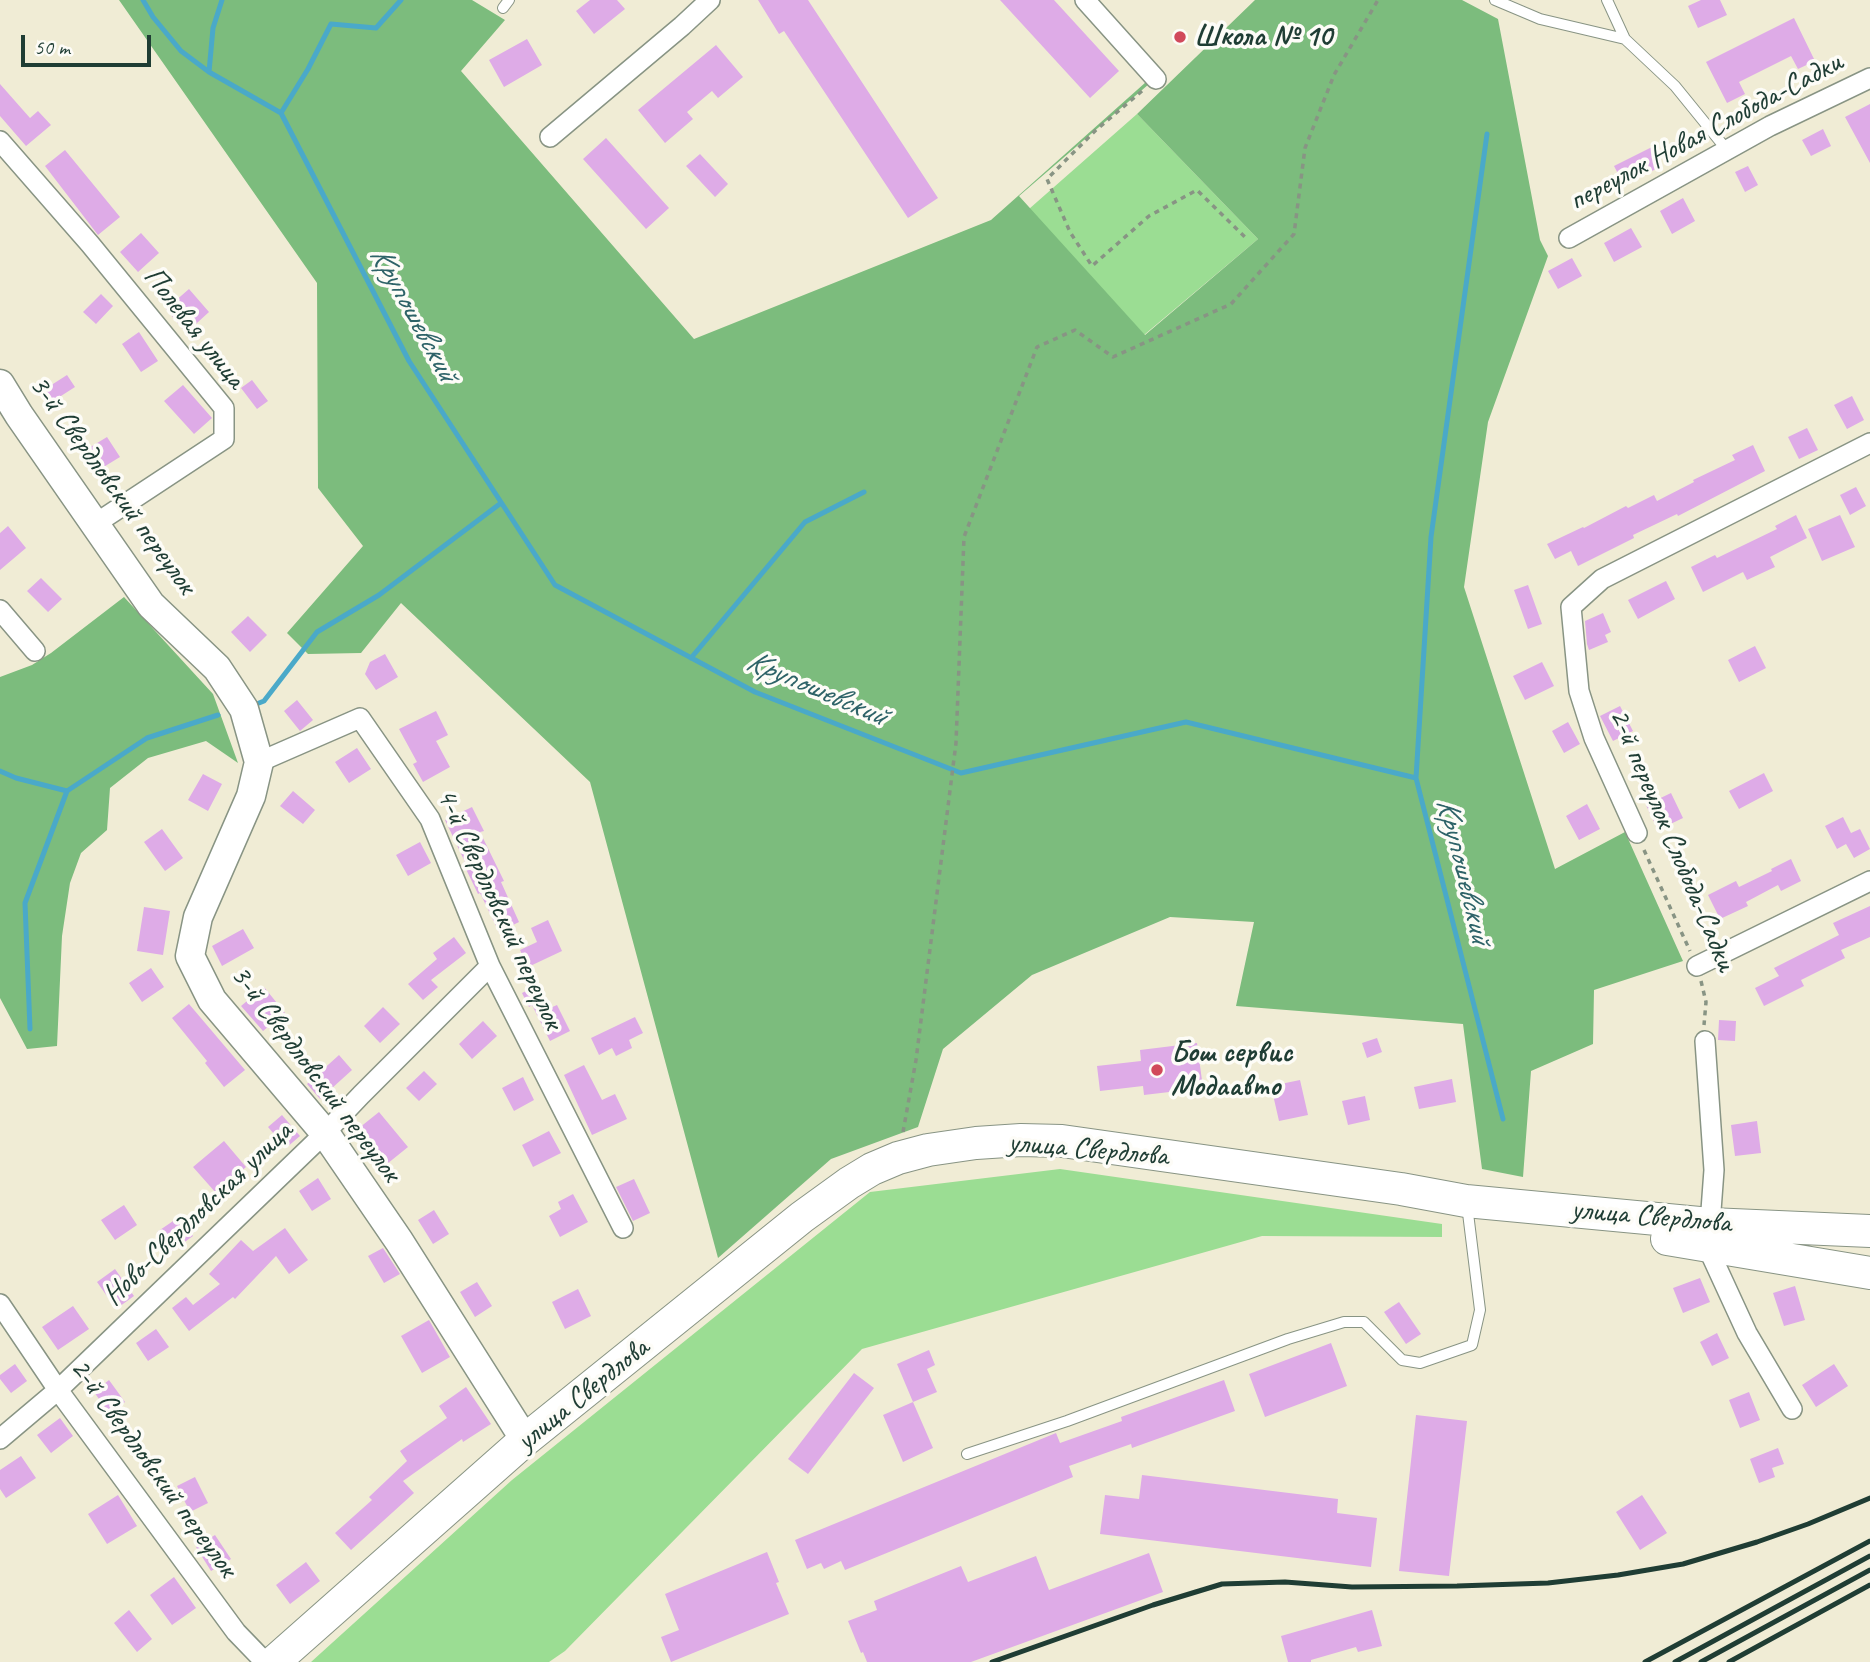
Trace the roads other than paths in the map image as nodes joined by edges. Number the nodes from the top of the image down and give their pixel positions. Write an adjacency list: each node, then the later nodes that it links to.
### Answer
1 (710, 0): 8 (street)
2 (1085, 0): 7 (street)
3 (1495, 0): 5 (lane)
4 (1607, 0): 5 (lane)
5 (1625, 39): 10 (lane)
6 (1870, 78): 10 (street, переулок Новая Слобода-Садки)
7 (1156, 79)
8 (550, 137)
9 (0, 141): 15 (street, Полевая улица)
10 (1727, 150): 11 (street, переулок Новая Слобода-Садки)
11 (1569, 238)
12 (0, 384): 13 (main road, 3-й Свердловский переулок)
13 (9, 419): 15 (main road, 3-й Свердловский переулок)
14 (1870, 443): 19 (street, 2-й переулок Слобода-Садки)
15 (95, 524): 18 (main road, 3-й Свердловский переулок)
16 (0, 610): 17 (street)
17 (35, 651)
18 (259, 762): 21 (street, 4-й Свердловский переулок); 24 (main road, 3-й Свердловский переулок)
19 (1637, 833)
20 (1870, 881): 22 (street)
21 (490, 966): 24 (street, Ново-Свердловская улица); 26 (street, 4-й Свердловский переулок)
22 (1697, 966)
23 (1705, 1041): 28 (street)
24 (325, 1133): 31 (street, Ново-Свердловская улица); 34 (main road, 3-й Свердловский переулок)
25 (1466, 1201): 28 (main road, улица Свердлова); 34 (main road, улица Свердлова); 35 (lane)
26 (623, 1228)
27 (1870, 1231): 28 (main road, улица Свердлова)
28 (1711, 1235): 29 (main road); 32 (street)
29 (1870, 1273)
30 (0, 1304): 31 (street, 2-й Свердловский переулок)
31 (58, 1390): 33 (street, Ново-Свердловская улица); 36 (street, 2-й Свердловский переулок)
32 (1792, 1409)
33 (0, 1439)
34 (525, 1440): 37 (main road, улица Свердлова)
35 (967, 1454)
36 (265, 1662)
37 (274, 1662)

